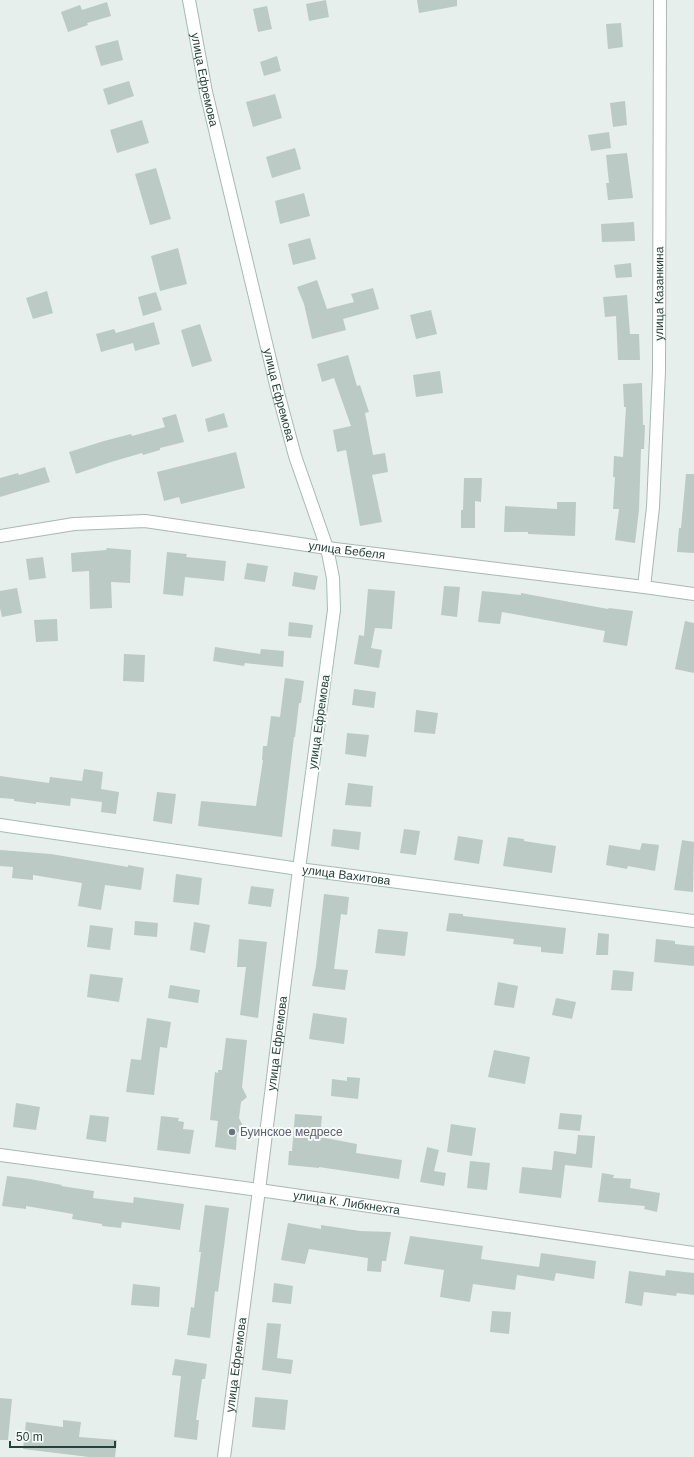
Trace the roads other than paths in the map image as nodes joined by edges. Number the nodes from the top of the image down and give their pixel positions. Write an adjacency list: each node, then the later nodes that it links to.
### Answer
1 (189, 0): 4 (street, улица Ефремова)
2 (660, 0): 5 (street, улица Казанкина)
3 (0, 536): 4 (street, улица Бебеля)
4 (327, 548): 5 (street, улица Бебеля); 8 (street, улица Ефремова)
5 (644, 587): 6 (street, улица Бебеля)
6 (694, 594)
7 (0, 825): 8 (street, улица Вахитова)
8 (299, 869): 9 (street, улица Вахитова); 11 (street, улица Ефремова)
9 (694, 921)
10 (0, 1155): 11 (street, улица К. Либкнехта)
11 (259, 1190): 12 (street, улица К. Либкнехта); 13 (street, улица Ефремова)
12 (694, 1253)
13 (224, 1457)

